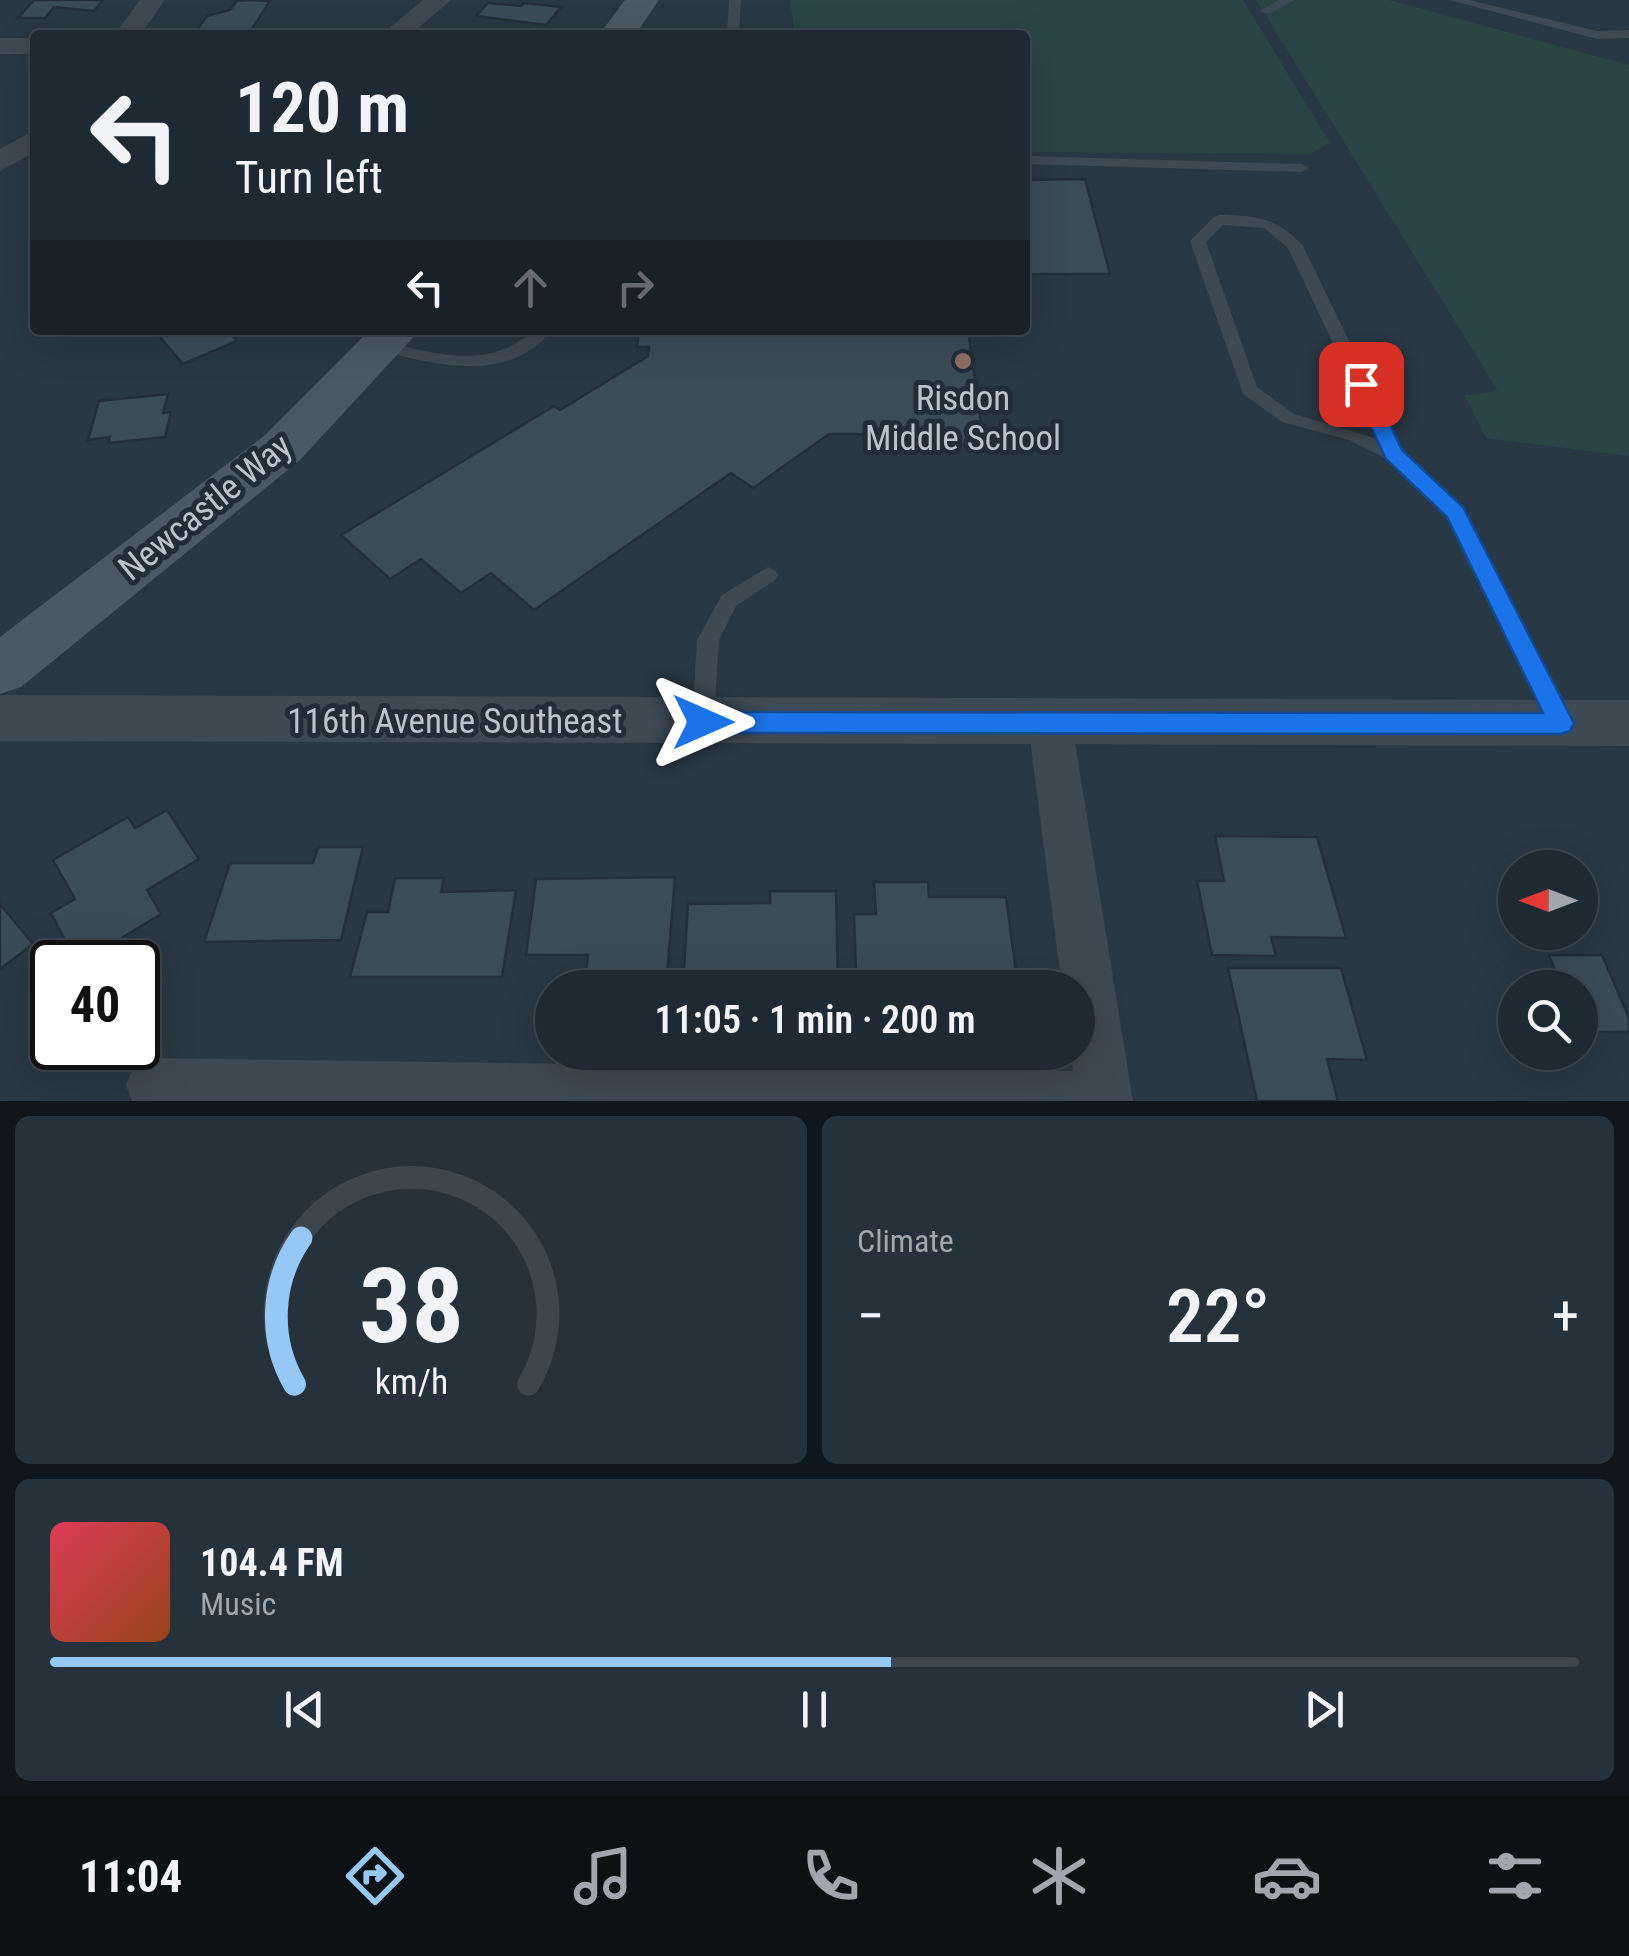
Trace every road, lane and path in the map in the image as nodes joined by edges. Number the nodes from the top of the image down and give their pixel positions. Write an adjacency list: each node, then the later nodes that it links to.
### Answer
1 (153, 0): 8 (street)
2 (439, 0): 9 (street)
3 (642, 0): 10 (main road)
4 (736, 0): 11 (lane)
5 (1288, 0): 7 (lane)
6 (1455, 0): 12 (lane)
7 (1265, 11)
8 (132, 30)
9 (400, 30)
10 (621, 30)
11 (733, 30)
12 (1629, 34)
13 (0, 46): 14 (street)
14 (30, 46)
15 (30, 143): 17 (street)
16 (1030, 160): 18 (lane)
17 (0, 162)
18 (1302, 168)
19 (539, 335): 20 (lane)
20 (390, 338): 23 (main road, Newcastle Way)
21 (1394, 454): 21 (lane); 26 (lane)
22 (768, 575): 25 (lane)
23 (0, 670)
24 (0, 718): 25 (street, 116th Avenue Southeast)
25 (703, 722): 28 (street, 116th Avenue Southeast)
26 (1561, 723): 27 (street, 116th Avenue Southeast); 28 (street, 116th Avenue Southeast)
27 (1629, 723)
28 (1050, 724): 30 (street)
29 (152, 1086): 30 (street)
30 (1105, 1100)

